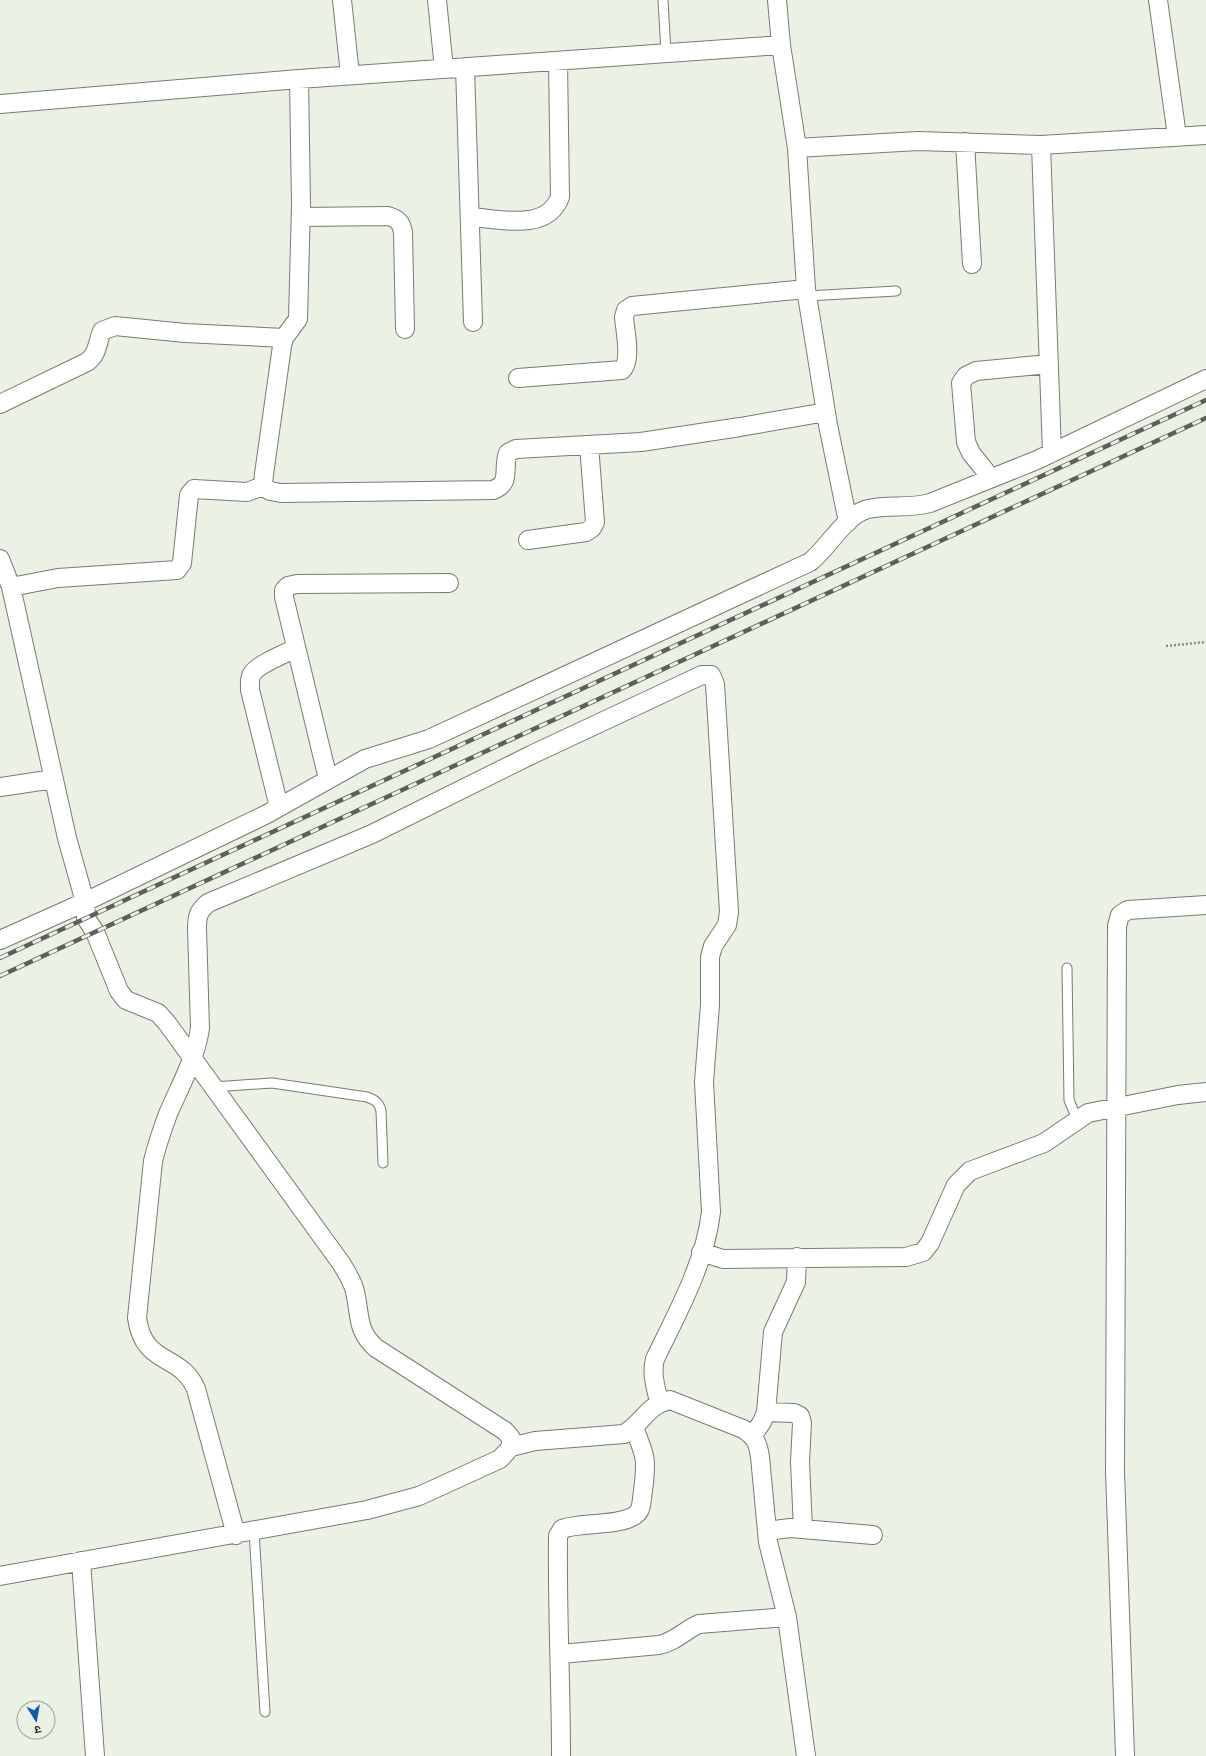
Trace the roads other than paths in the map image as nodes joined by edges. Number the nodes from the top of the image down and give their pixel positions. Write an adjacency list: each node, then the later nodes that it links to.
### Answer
1 (342, 0): 11 (street)
2 (437, 0): 10 (street)
3 (663, 0): 7 (lane)
4 (777, 0): 6 (street)
5 (1158, 0): 15 (street)
6 (781, 45): 7 (street); 18 (street)
7 (666, 53): 8 (street)
8 (558, 61): 9 (street); 19 (street)
9 (465, 67): 10 (street); 19 (street)
10 (444, 69): 11 (street)
11 (350, 75): 12 (street)
12 (299, 79): 13 (street); 20 (street)
13 (0, 104)
14 (1206, 135): 15 (street)
15 (1177, 136): 17 (street)
16 (965, 142): 17 (street); 18 (street); 21 (street)
17 (1041, 145): 27 (street)
18 (797, 148): 23 (street)
19 (470, 217): 24 (street)
20 (301, 218): 25 (street); 26 (street)
21 (972, 264)
22 (896, 291): 23 (lane)
23 (806, 293): 28 (street); 31 (street)
24 (473, 322)
25 (405, 329)
26 (284, 338): 30 (street); 35 (street)
27 (1049, 364): 33 (street); 34 (street)
28 (518, 378)
29 (1206, 379): 33 (street)
30 (0, 404)
31 (826, 412): 32 (street); 36 (street)
32 (589, 445): 35 (street); 37 (street)
33 (1052, 452): 34 (street)
34 (991, 478): 36 (street)
35 (263, 486): 40 (street)
36 (848, 522): 43 (street)
37 (528, 540)
38 (0, 559): 40 (street)
39 (449, 583): 41 (street)
40 (11, 587): 42 (street)
41 (296, 648): 43 (street); 45 (street)
42 (54, 779): 44 (street); 46 (street)
43 (328, 779): 45 (street)
44 (0, 787)
45 (279, 808): 46 (street)
46 (85, 902): 48 (street); 50 (street)
47 (1206, 905): 53 (street)
48 (0, 940)
49 (1067, 968): 54 (lane)
50 (193, 1058): 51 (street); 56 (street); 66 (street)
51 (213, 1087): 55 (lane); 62 (street)
52 (1206, 1092): 53 (street)
53 (1117, 1106): 54 (street); 76 (street)
54 (1077, 1119): 57 (street)
55 (383, 1163)
56 (701, 1252): 57 (street); 58 (street)
57 (797, 1257): 59 (street)
58 (659, 1402): 60 (street); 61 (street)
59 (766, 1412): 61 (street); 63 (street)
60 (634, 1428): 62 (street); 71 (street)
61 (753, 1435): 65 (street)
62 (511, 1447): 64 (street)
63 (803, 1529): 65 (street); 67 (street)
64 (254, 1531): 66 (street); 72 (lane)
65 (767, 1531): 70 (street)
66 (236, 1535): 68 (street)
67 (873, 1535)
68 (81, 1561): 69 (street); 73 (street)
69 (0, 1576)
70 (787, 1617): 71 (street); 75 (street)
71 (561, 1654): 74 (street)
72 (265, 1712)
73 (95, 1756)
74 (561, 1756)
75 (806, 1756)
76 (1125, 1756)

